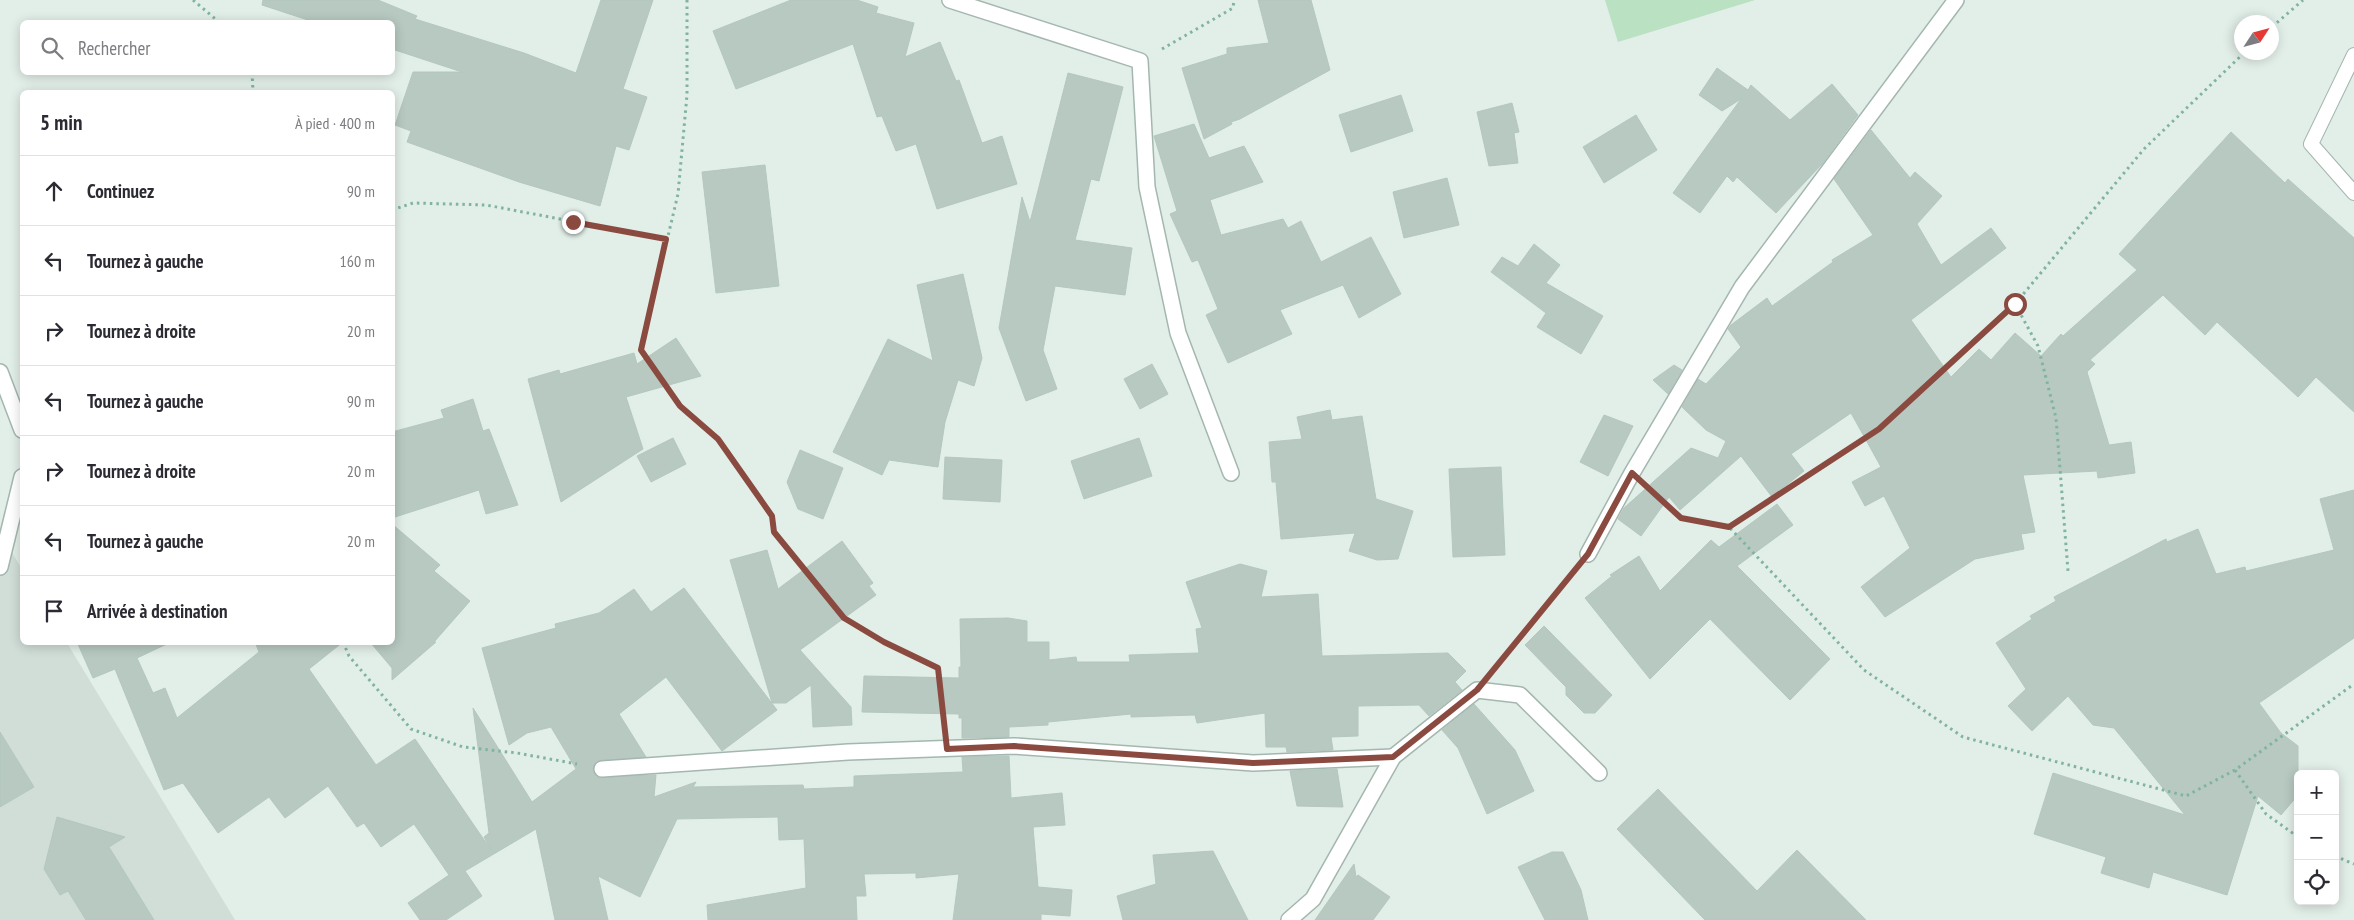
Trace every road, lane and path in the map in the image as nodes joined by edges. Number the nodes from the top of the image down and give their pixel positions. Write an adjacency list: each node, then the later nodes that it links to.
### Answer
1 (193, 0): 7 (path)
2 (687, 0): 16 (path)
3 (950, 0): 11 (street)
4 (1234, 0): 11 (path)
5 (1956, 0): 21 (street)
6 (2303, 0): 8 (path)
7 (217, 20)
8 (2279, 21)
9 (2354, 55): 14 (lane)
10 (2236, 60): 17 (path)
11 (1140, 61): 20 (street)
12 (252, 75): 13 (path)
13 (253, 90)
14 (2354, 193)
15 (395, 209): 16 (path)
16 (666, 239): 30 (path)
17 (2015, 304): 23 (path); 26 (path)
18 (0, 372): 19 (street)
19 (20, 425)
20 (1231, 473)
21 (1632, 473): 23 (path); 24 (street)
22 (20, 484): 25 (street)
23 (1729, 527): 33 (path)
24 (1588, 554): 29 (path)
25 (0, 567)
26 (2068, 571)
27 (344, 645): 32 (path)
28 (2354, 684): 33 (path)
29 (1477, 690): 31 (street); 34 (street)
30 (947, 749): 31 (street); 32 (street)
31 (1393, 757): 38 (street)
32 (602, 769)
33 (2235, 770): 35 (path)
34 (1599, 773)
35 (2294, 834)
36 (2339, 858): 37 (path)
37 (2354, 864)
38 (1289, 920)

